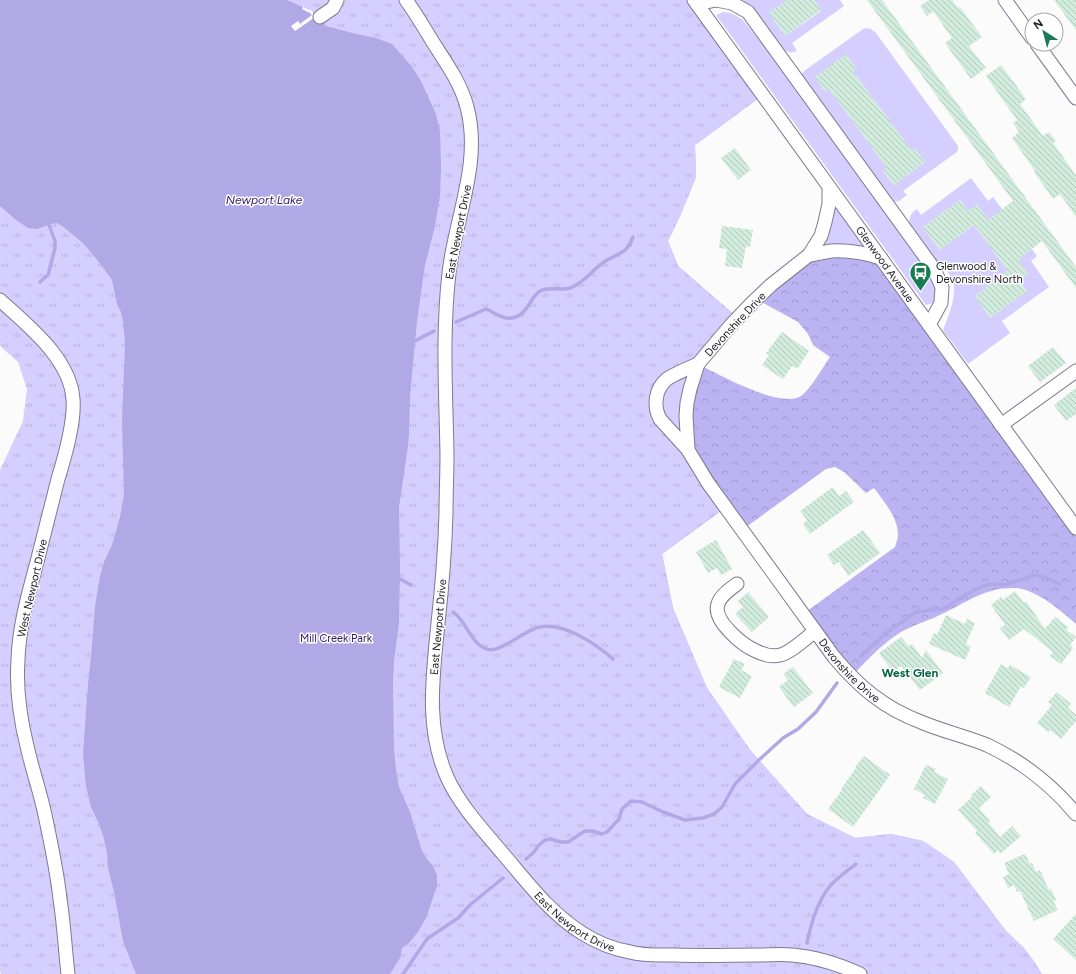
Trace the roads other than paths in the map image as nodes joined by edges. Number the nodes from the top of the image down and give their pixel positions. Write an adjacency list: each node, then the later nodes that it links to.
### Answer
1 (406, 0): 23 (street, East Newport Drive)
2 (1005, 0): 6 (street)
3 (696, 2): 9 (street, Glenwood Avenue); 13 (street)
4 (335, 4): 5 (street)
5 (320, 17)
6 (1024, 27)
7 (1043, 52): 8 (street)
8 (1076, 98)
9 (829, 187): 10 (street, Devonshire Drive); 11 (street, Glenwood Avenue)
10 (809, 255): 11 (street, Devonshire Drive); 14 (street, Devonshire Drive)
11 (880, 258): 13 (street, Glenwood Avenue)
12 (0, 300): 22 (street, West Newport Drive)
13 (929, 325): 16 (street, Glenwood Avenue)
14 (698, 364): 17 (street, Devonshire Drive); 17 (street, Devonshire Drive)
15 (1076, 371): 16 (street)
16 (1001, 425): 18 (street, Glenwood Avenue)
17 (688, 450): 20 (street, Devonshire Drive)
18 (1076, 528)
19 (736, 584): 20 (street)
20 (815, 631): 21 (street, Devonshire Drive)
21 (1076, 814)
22 (68, 974)
23 (860, 974)

